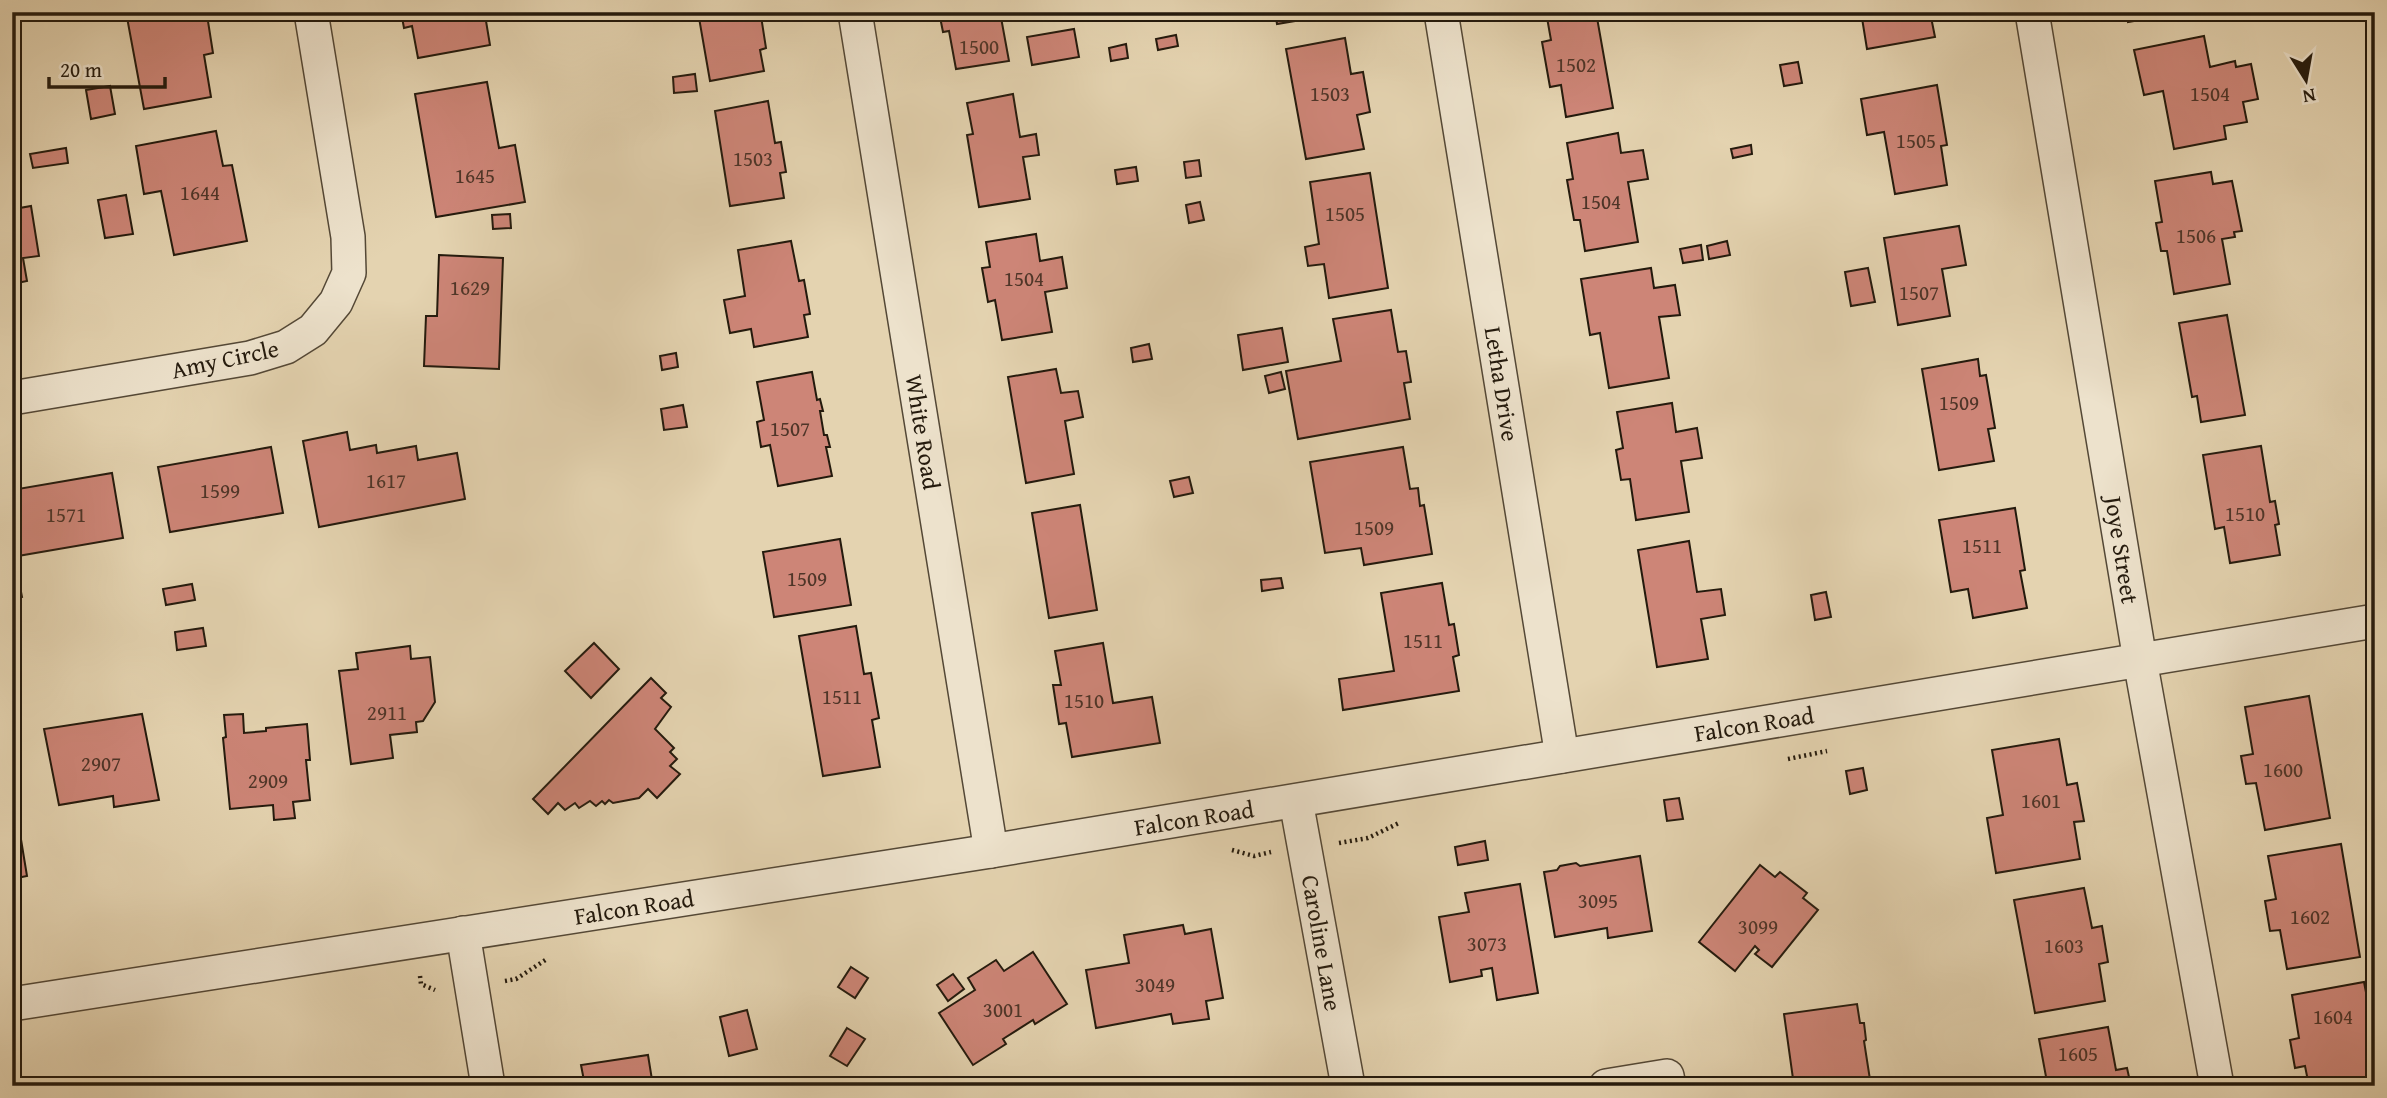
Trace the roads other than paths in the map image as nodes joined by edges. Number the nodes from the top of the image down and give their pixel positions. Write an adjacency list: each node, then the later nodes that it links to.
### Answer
1 (311, 12): 5 (street, Amy Circle)
2 (855, 12): 10 (street, White Road)
3 (1441, 12): 8 (street, Letha Drive)
4 (2032, 12): 7 (street, Joye Street)
5 (12, 398)
6 (2375, 621): 7 (street, Falcon Road)
7 (2140, 660): 8 (street, Falcon Road); 17 (street, Joye Street)
8 (1562, 756): 9 (street, Falcon Road)
9 (1296, 801): 10 (street, Falcon Road); 15 (street, Caroline Lane)
10 (991, 851): 11 (street, Falcon Road)
11 (463, 933): 12 (street, Falcon Road); 14 (street)
12 (12, 1004)
13 (1668, 1081): 16 (street)
14 (488, 1086)
15 (1348, 1086)
16 (1606, 1086)
17 (2217, 1086)

